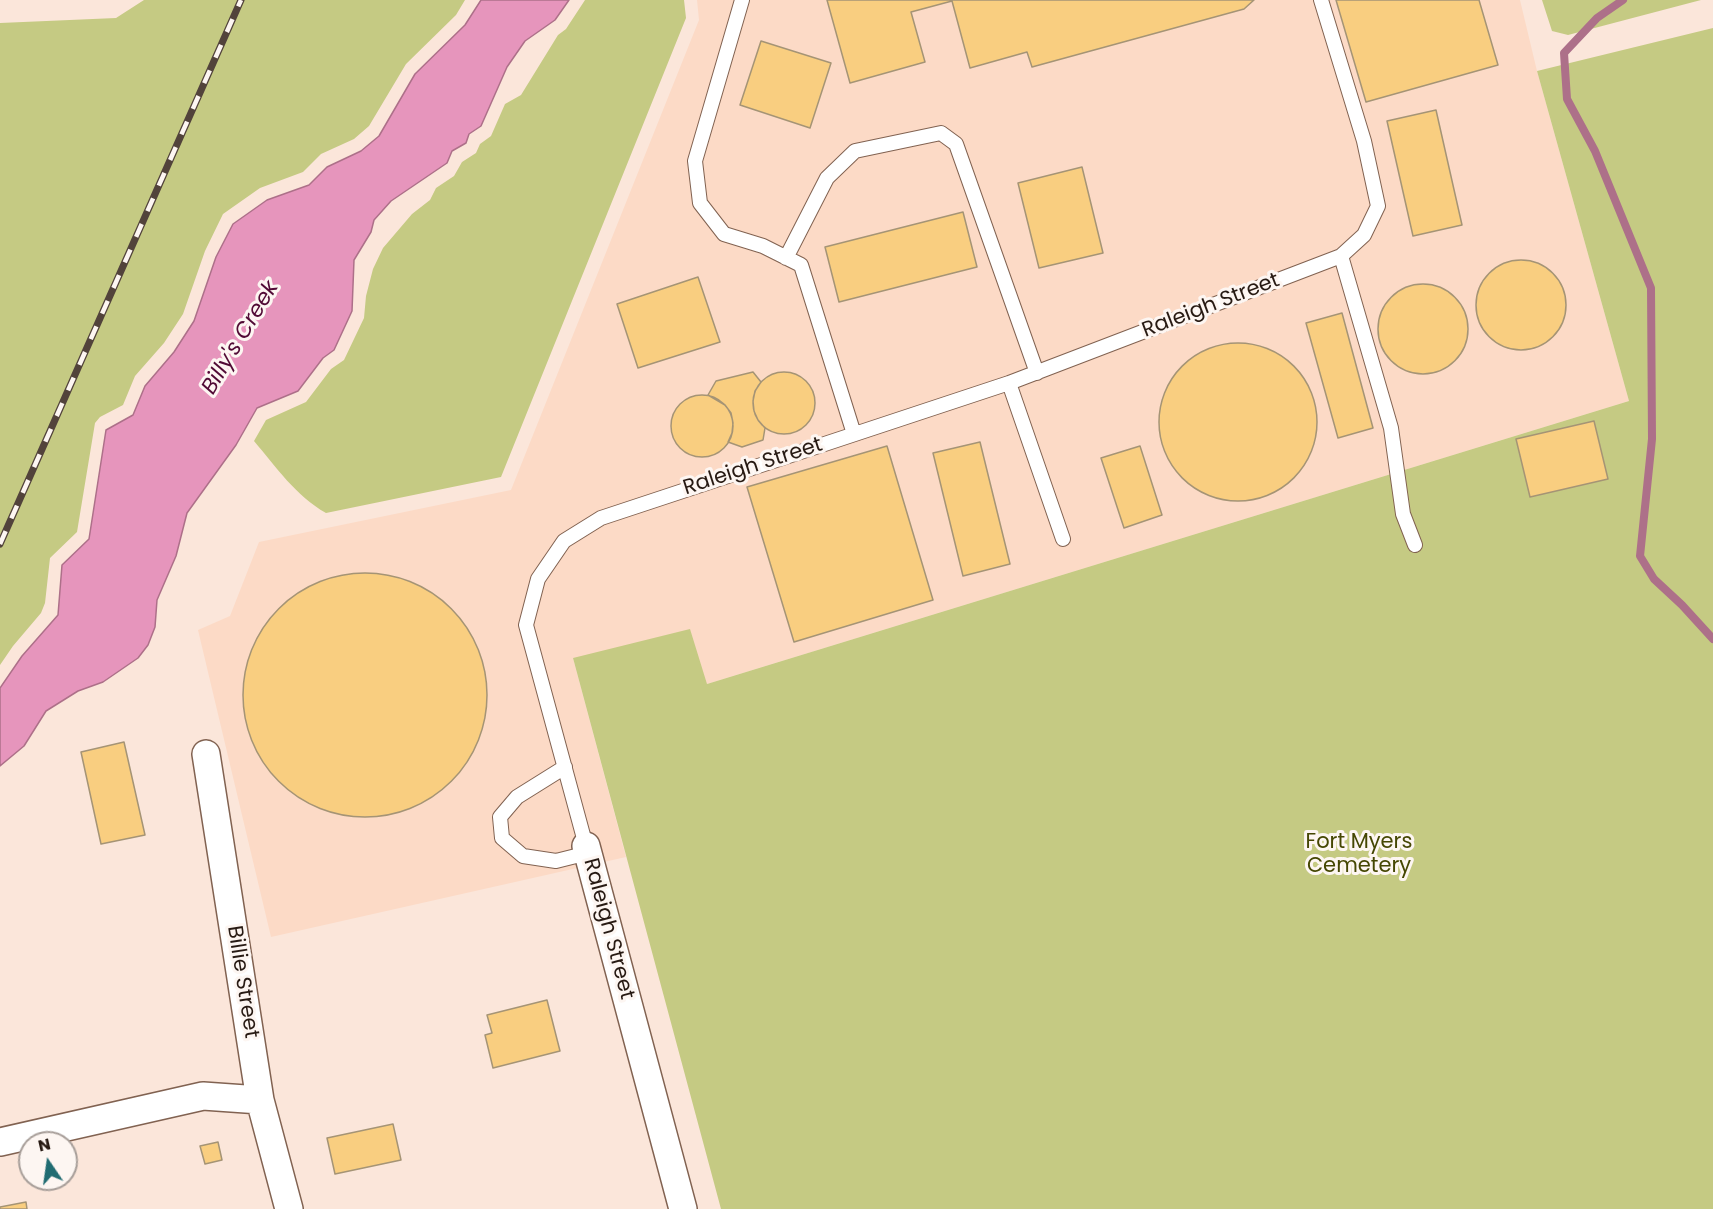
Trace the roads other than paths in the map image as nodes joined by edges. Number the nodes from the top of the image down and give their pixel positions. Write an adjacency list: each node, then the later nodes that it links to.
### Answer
1 (742, 0): 4 (lane)
2 (1321, 0): 3 (lane, Raleigh Street)
3 (1341, 256): 5 (lane, Raleigh Street); 9 (lane)
4 (786, 258): 5 (lane); 7 (lane)
5 (1036, 373): 6 (lane, Raleigh Street)
6 (1009, 383): 7 (lane, Raleigh Street); 8 (lane)
7 (854, 434): 11 (lane, Raleigh Street)
8 (1063, 539)
9 (1415, 545)
10 (206, 753): 13 (street, Billie Street)
11 (564, 767): 12 (lane, Raleigh Street); 12 (lane)
12 (587, 850): 16 (street, Raleigh Street)
13 (260, 1100): 14 (street); 15 (street, Billie Street)
14 (0, 1142)
15 (289, 1209)
16 (683, 1209)

